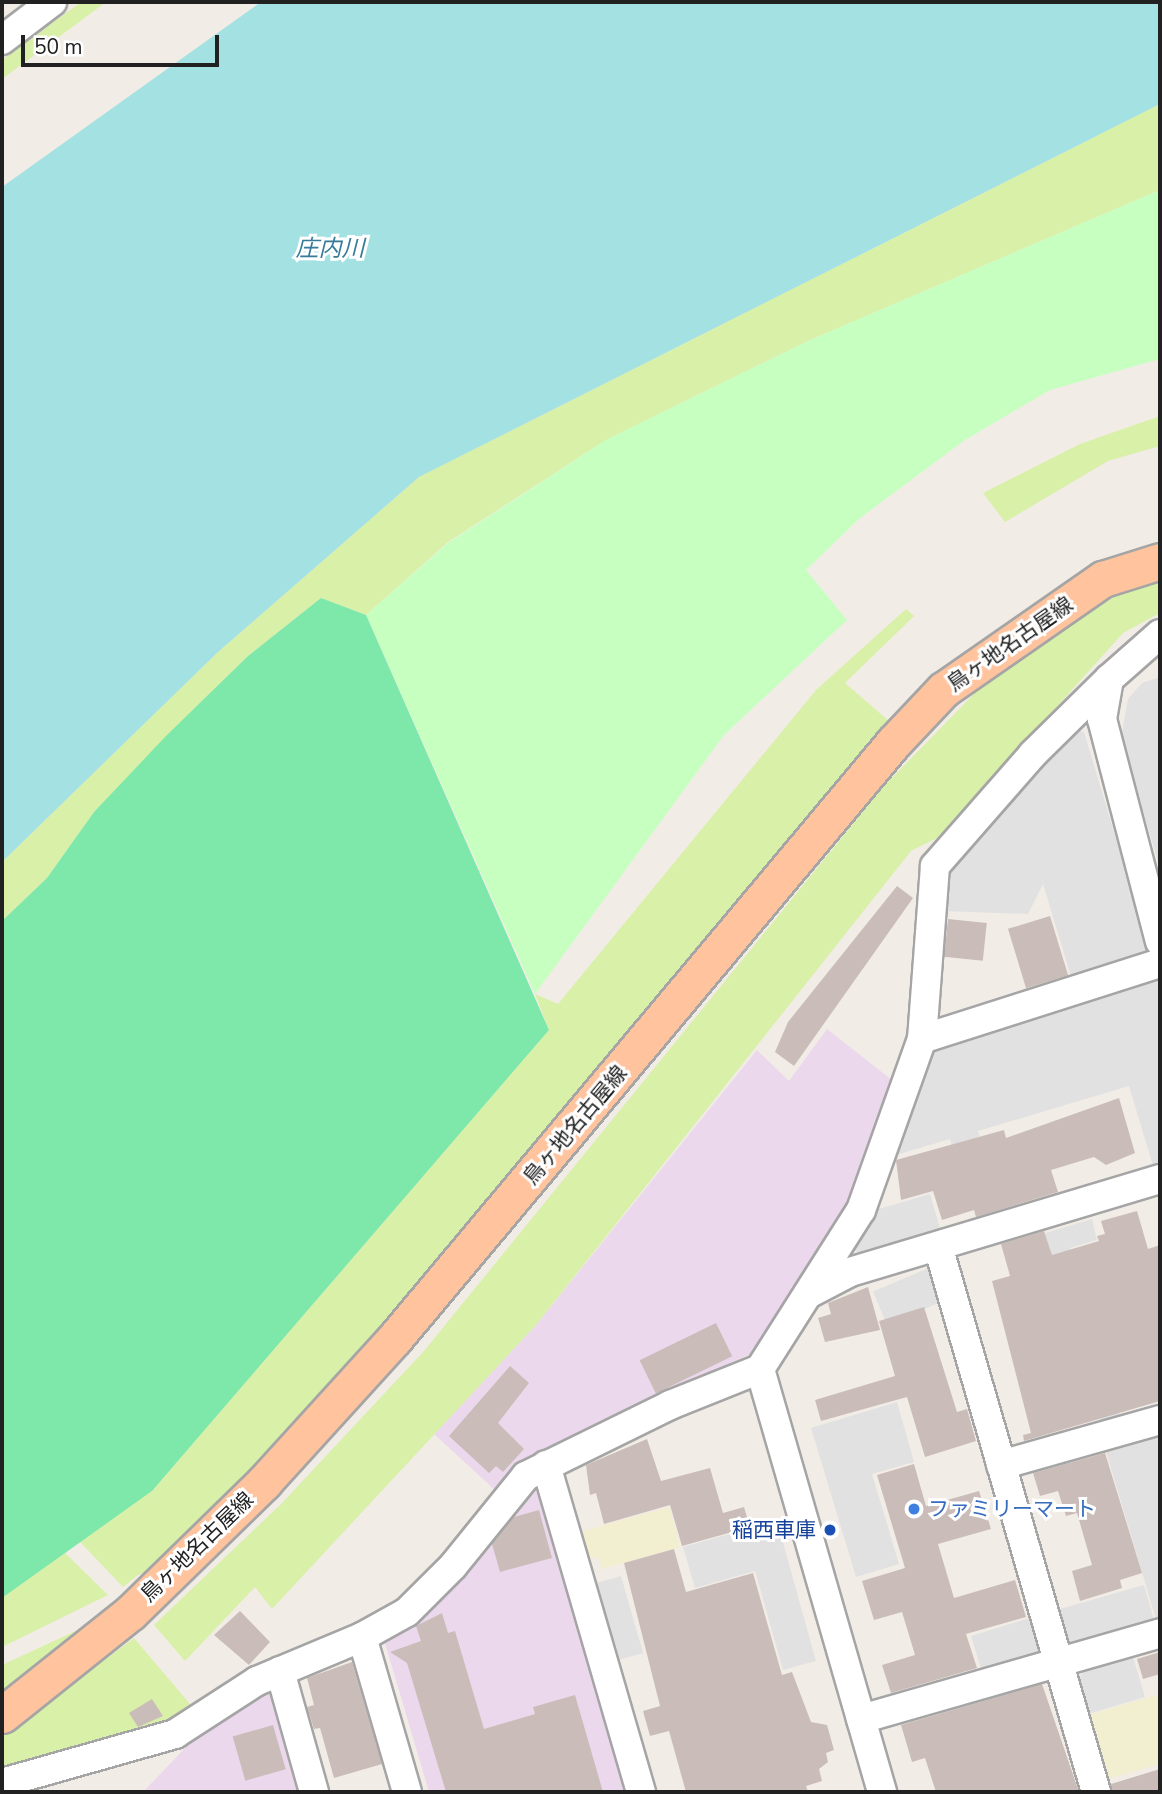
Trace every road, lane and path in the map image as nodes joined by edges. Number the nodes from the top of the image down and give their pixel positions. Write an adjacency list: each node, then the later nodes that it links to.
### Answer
1 (52, 2): 2 (street)
2 (2, 40)
3 (1160, 561): 21 (main road, 鳥ヶ地名古屋線)
4 (1160, 634): 5 (street)
5 (1148, 653): 6 (street)
6 (1109, 679): 7 (street); 9 (street)
7 (1160, 942)
8 (1160, 964): 9 (street)
9 (922, 1039): 12 (street)
10 (1160, 1179): 11 (street)
11 (938, 1246): 12 (street); 16 (street)
12 (807, 1294): 13 (street)
13 (760, 1369): 15 (street); 22 (street)
14 (1160, 1420): 16 (street)
15 (546, 1465): 18 (street); 26 (street)
16 (1001, 1465): 19 (street)
17 (1160, 1633): 19 (street)
18 (362, 1637): 20 (street); 25 (street)
19 (1059, 1662): 22 (street); 28 (street)
20 (281, 1671): 23 (street); 24 (street)
21 (2, 1715)
22 (861, 1719): 27 (street)
23 (2, 1783)
24 (314, 1792)
25 (407, 1792)
26 (641, 1792)
27 (882, 1792)
28 (1096, 1792)

